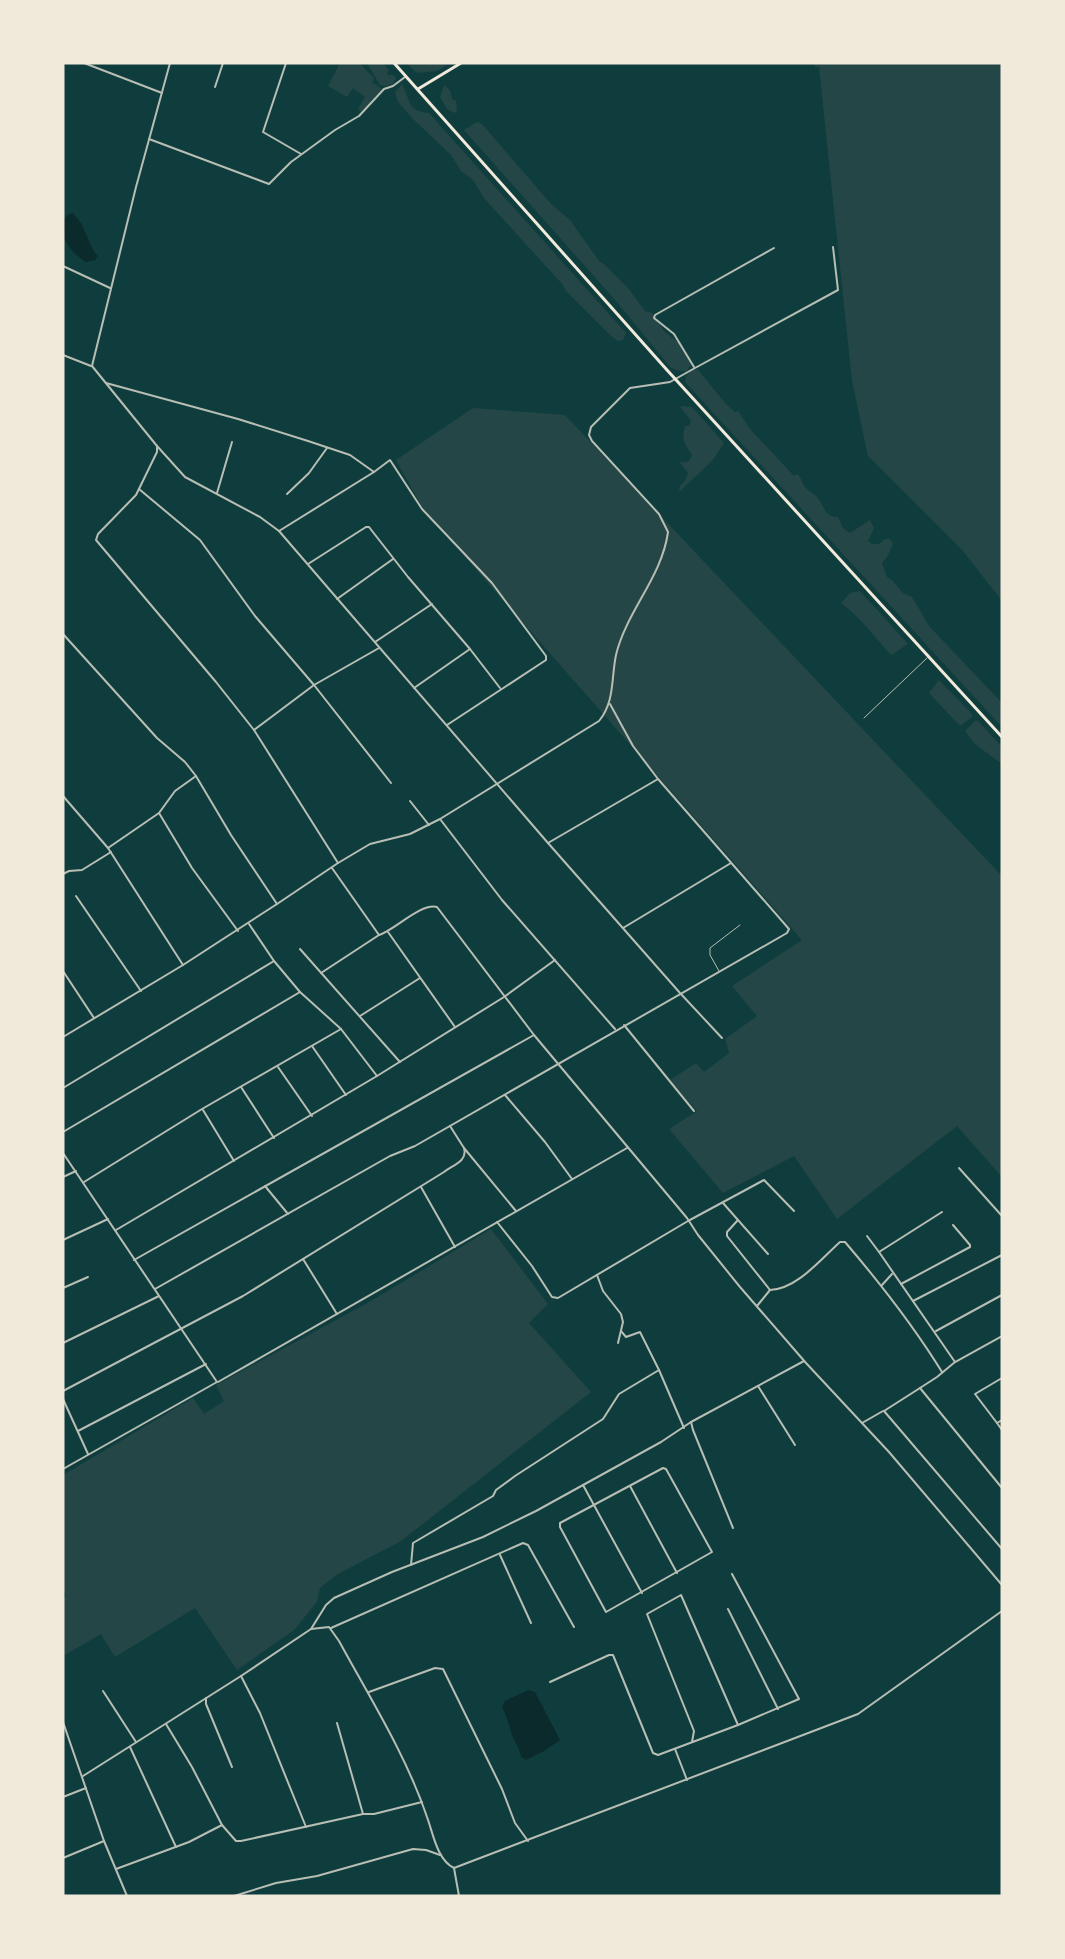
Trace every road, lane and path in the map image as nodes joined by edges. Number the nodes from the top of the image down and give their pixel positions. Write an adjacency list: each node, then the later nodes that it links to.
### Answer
1 (84, 63): 10 (street)
2 (170, 63): 10 (street)
3 (223, 63): 8 (street)
4 (286, 63): 12 (street)
5 (394, 63): 7 (main road)
6 (461, 63): 9 (main road)
7 (406, 76): 9 (main road); 12 (street)
8 (215, 87)
9 (418, 89): 20 (main road)
10 (162, 93): 11 (street)
11 (148, 139): 12 (street); 16 (street)
12 (302, 154)
13 (833, 247): 19 (street)
14 (774, 248): 19 (street)
15 (63, 266): 16 (street)
16 (110, 288): 18 (street)
17 (63, 355): 18 (street)
18 (92, 366): 21 (street)
19 (694, 368): 20 (street)
20 (676, 380): 38 (main road); 42 (street)
21 (106, 383): 23 (street); 24 (street)
22 (232, 441): 28 (street)
23 (157, 446): 26 (street); 28 (street)
24 (327, 448): 25 (street); 27 (street)
25 (374, 472): 29 (street); 41 (street)
26 (139, 489): 39 (street); 45 (street)
27 (287, 494)
28 (216, 495): 29 (street)
29 (279, 531): 31 (street)
30 (394, 559): 31 (street); 32 (street); 33 (street)
31 (308, 564): 32 (street)
32 (337, 599): 35 (street)
33 (432, 604): 35 (street); 37 (street)
34 (63, 634): 47 (street)
35 (375, 642): 36 (street)
36 (380, 648): 39 (street); 40 (street)
37 (470, 649): 40 (street); 41 (street)
38 (928, 657): 43 (lane); 46 (main road)
39 (314, 685): 45 (street); 49 (street)
40 (414, 688): 44 (street)
41 (501, 688): 44 (street)
42 (610, 704): 48 (street); 50 (street)
43 (864, 718)
44 (447, 725): 50 (street)
45 (254, 730): 59 (street)
46 (1002, 737)
47 (196, 776): 53 (street); 64 (street)
48 (658, 779): 56 (street); 60 (street)
49 (392, 783)
50 (497, 785): 54 (street); 56 (street)
51 (63, 795): 57 (street)
52 (410, 801): 55 (street)
53 (159, 813): 57 (street); 68 (street)
54 (440, 819): 55 (street); 72 (street)
55 (429, 825): 59 (street)
56 (548, 843): 67 (street)
57 (108, 848): 58 (street)
58 (111, 852): 62 (street); 74 (street)
59 (338, 863): 61 (street)
60 (731, 863): 67 (street); 76 (street)
61 (332, 868): 64 (street); 70 (street)
62 (63, 874)
63 (76, 896): 79 (street)
64 (277, 904): 65 (street)
65 (249, 924): 68 (street); 73 (street)
66 (741, 925): 76 (lane)
67 (623, 928): 81 (street)
68 (238, 931): 74 (street)
69 (388, 932): 70 (street); 78 (street); 82 (street)
70 (379, 935): 77 (street)
71 (300, 949): 77 (street)
72 (555, 960): 82 (street); 88 (street)
73 (274, 961): 80 (street); 98 (street)
74 (183, 965): 79 (street)
75 (63, 971): 84 (street)
76 (719, 971): 81 (street)
77 (321, 974): 83 (street)
78 (420, 978): 83 (street); 86 (street)
79 (141, 991): 84 (street)
80 (300, 992): 87 (street); 105 (street)
81 (680, 993): 85 (street); 91 (street)
82 (504, 997): 86 (street); 89 (street)
83 (360, 1016): 93 (street)
84 (94, 1018): 90 (street)
85 (624, 1025): 88 (street); 102 (street)
86 (455, 1027): 93 (street)
87 (341, 1029): 92 (street); 96 (street)
88 (616, 1030): 94 (street)
89 (534, 1035): 94 (street); 116 (street)
90 (63, 1036)
91 (722, 1038)
92 (312, 1046): 95 (street); 99 (street)
93 (400, 1062): 96 (street)
94 (558, 1063): 100 (street); 108 (street)
95 (277, 1066): 97 (street); 103 (street)
96 (377, 1076): 99 (street)
97 (241, 1087): 101 (street); 106 (street)
98 (63, 1088)
99 (345, 1095): 103 (street)
100 (505, 1095): 104 (street); 114 (street)
101 (202, 1109): 110 (street); 115 (street)
102 (694, 1111)
103 (312, 1116): 106 (street)
104 (450, 1126): 107 (street); 122 (street)
105 (63, 1132)
106 (274, 1138): 110 (street)
107 (464, 1148): 117 (street); 119 (street)
108 (627, 1148): 114 (street); 127 (street)
109 (63, 1153): 112 (street)
110 (234, 1161): 129 (street)
111 (959, 1168): 123 (street)
112 (76, 1171): 113 (street); 115 (street)
113 (63, 1177)
114 (572, 1179): 119 (street)
115 (84, 1182): 124 (street)
116 (265, 1186): 122 (street); 137 (street)
117 (421, 1187): 132 (street); 136 (street)
118 (723, 1203): 120 (street); 125 (street); 127 (street)
119 (516, 1211): 126 (street)
120 (794, 1211)
121 (942, 1212): 133 (street)
122 (288, 1214): 144 (street)
123 (1002, 1216)
124 (108, 1219): 129 (street); 131 (street)
125 (738, 1220): 134 (street); 145 (street)
126 (497, 1222): 132 (street); 139 (street)
127 (688, 1222): 139 (street); 149 (street)
128 (953, 1225): 141 (street)
129 (116, 1230): 137 (street)
130 (867, 1236): 133 (street)
131 (63, 1240)
132 (455, 1247): 150 (street)
133 (879, 1252): 138 (street)
134 (768, 1254)
135 (1002, 1255): 148 (street)
136 (303, 1259): 150 (street); 151 (street)
137 (134, 1260): 144 (street)
138 (892, 1272): 141 (street); 142 (street)
139 (597, 1275): 152 (street)
140 (88, 1277): 143 (street)
141 (901, 1284): 148 (street)
142 (882, 1285): 145 (street); 161 (street)
143 (63, 1288)
144 (155, 1289): 147 (street)
145 (770, 1290): 149 (street)
146 (1002, 1295): 153 (street)
147 (159, 1296): 151 (street); 155 (street)
148 (913, 1301): 153 (street)
149 (757, 1306): 157 (street)
150 (337, 1314): 163 (street)
151 (182, 1328): 159 (street); 166 (street)
152 (621, 1331): 156 (street); 160 (street)
153 (935, 1332): 158 (street)
154 (1002, 1336): 158 (street)
155 (63, 1343)
156 (618, 1343)
157 (804, 1360): 164 (street); 171 (street)
158 (955, 1362): 161 (street)
159 (206, 1364): 163 (street); 175 (street)
160 (659, 1370): 173 (street); 186 (street)
161 (942, 1371): 165 (street)
162 (1002, 1377): 172 (street)
163 (217, 1382): 177 (street)
164 (758, 1386): 170 (street); 176 (street)
165 (920, 1388): 168 (street); 181 (street)
166 (63, 1391)
167 (63, 1399): 175 (street)
168 (884, 1411): 171 (street); 184 (street)
169 (1002, 1420): 172 (street)
170 (692, 1422): 173 (street); 183 (street)
171 (862, 1423): 189 (street)
172 (997, 1423): 174 (street)
173 (684, 1428): 179 (street)
174 (1002, 1430)
175 (78, 1431): 177 (street)
176 (795, 1444)
177 (88, 1455): 178 (street)
178 (63, 1469)
179 (584, 1485): 182 (street); 186 (street)
180 (630, 1486): 182 (street); 187 (street); 187 (street)
181 (1002, 1488)
182 (595, 1505): 190 (street); 190 (street)
183 (733, 1528)
184 (1002, 1549)
185 (499, 1554): 193 (street); 194 (street); 195 (street)
186 (411, 1565): 196 (street)
187 (677, 1573): 190 (street)
188 (732, 1574): 202 (street)
189 (1001, 1582)
190 (642, 1593)
191 (728, 1609): 202 (street)
192 (1002, 1611): 213 (street)
193 (531, 1623)
194 (574, 1627)
195 (331, 1628): 196 (street); 200 (street)
196 (311, 1629): 197 (street)
197 (241, 1676): 201 (street); 219 (street)
198 (550, 1682): 210 (street)
199 (103, 1691): 207 (street)
200 (369, 1691): 216 (street); 221 (street)
201 (206, 1698): 205 (street); 211 (street)
202 (778, 1708): 206 (street)
203 (63, 1722): 212 (street)
204 (337, 1723): 217 (street)
205 (166, 1724): 207 (street); 218 (street)
206 (738, 1725): 208 (street); 208 (street)
207 (136, 1742): 209 (street)
208 (692, 1742): 210 (street)
209 (130, 1747): 212 (street); 222 (street)
210 (675, 1749): 213 (street)
211 (232, 1767)
212 (83, 1776): 214 (street)
213 (687, 1780): 221 (street)
214 (86, 1788): 215 (street); 220 (street)
215 (63, 1797)
216 (422, 1802): 217 (street); 223 (street)
217 (363, 1814): 219 (street)
218 (222, 1825): 219 (street); 222 (street)
219 (306, 1827)
220 (104, 1841): 224 (street); 226 (street)
221 (528, 1841): 225 (street)
222 (176, 1847): 226 (street)
223 (441, 1855): 225 (street); 228 (street)
224 (63, 1858)
225 (455, 1868): 229 (street)
226 (116, 1869): 227 (street)
227 (127, 1896)
228 (234, 1896)
229 (459, 1896)

